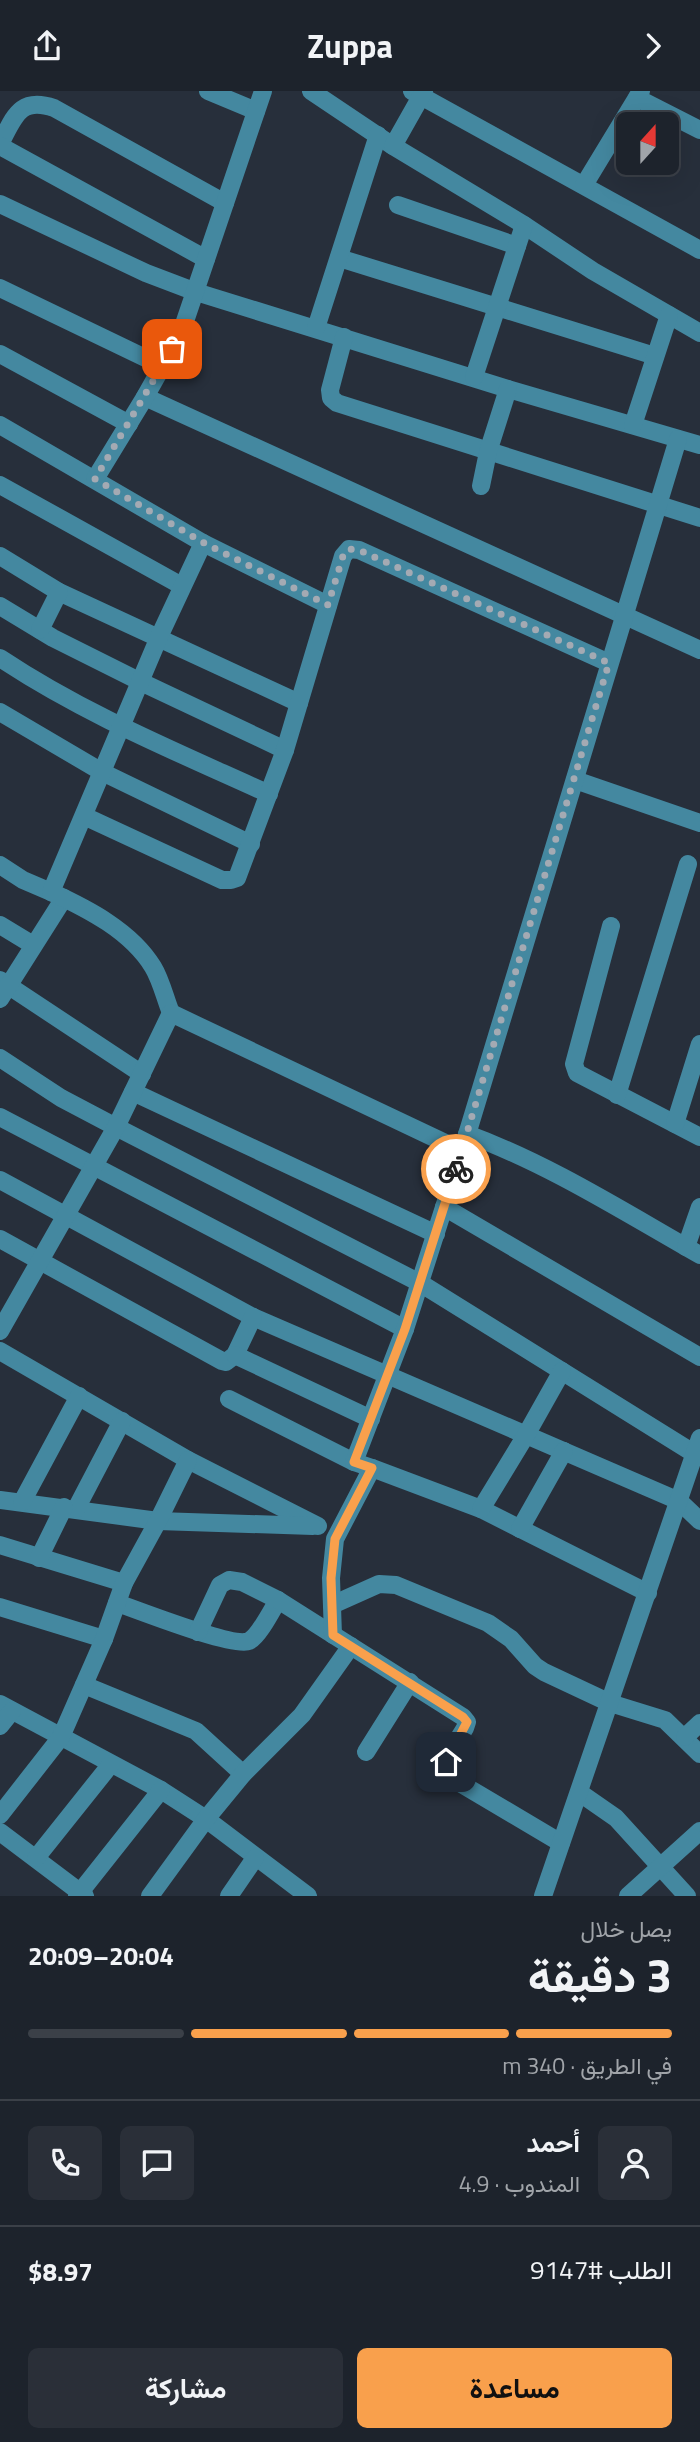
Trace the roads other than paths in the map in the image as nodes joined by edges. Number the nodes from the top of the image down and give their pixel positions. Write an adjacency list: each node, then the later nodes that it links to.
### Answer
1 (208, 91): 6 (street)
2 (264, 91): 6 (street)
3 (311, 91): 8 (street)
4 (419, 93): 10 (street); 11 (street)
5 (639, 94): 7 (street); 11 (street)
6 (256, 111): 12 (street)
7 (697, 122)
8 (378, 135): 10 (street); 18 (street)
9 (0, 145): 12 (street); 19 (street)
10 (393, 146): 15 (street)
11 (584, 185): 17 (street)
12 (225, 203): 19 (street)
13 (0, 205): 21 (street)
14 (398, 205): 16 (street)
15 (524, 225): 16 (street); 23 (street)
16 (517, 246): 22 (street)
17 (700, 250)
18 (339, 258): 22 (street); 24 (street)
19 (206, 259): 21 (street)
20 (0, 288): 29 (street)
21 (197, 292): 24 (street); 29 (street)
22 (498, 308): 28 (street); 30 (street)
23 (669, 315): 25 (street); 28 (street)
24 (316, 328): 26 (street)
25 (700, 333)
26 (344, 337): 30 (street); 38 (street)
27 (0, 354): 33 (street)
28 (655, 356): 35 (street)
29 (162, 366): 32 (street)
30 (474, 377): 31 (street)
31 (508, 389): 35 (street); 38 (street)
32 (145, 397): 33 (street); 50 (street)
33 (129, 423): 39 (street)
34 (0, 425): 39 (street)
35 (633, 425): 36 (street)
36 (678, 439): 37 (street); 42 (street)
37 (700, 445)
38 (488, 452): 41 (street); 42 (street)
39 (95, 479): 44 (street)
40 (0, 485): 46 (street)
41 (481, 486)
42 (657, 505): 43 (street); 50 (street)
43 (700, 518)
44 (204, 543): 46 (street); 48 (street)
45 (0, 556): 47 (street)
46 (182, 586): 52 (street)
47 (59, 592): 51 (street); 52 (street)
48 (328, 605): 55 (street); 57 (street)
49 (0, 606): 51 (street)
50 (623, 616): 53 (street); 55 (street)
51 (40, 630): 56 (street)
52 (159, 637): 56 (street); 57 (street)
53 (700, 650)
54 (0, 658): 59 (street)
55 (609, 663): 62 (street)
56 (141, 682): 59 (street); 60 (street)
57 (299, 703): 60 (street)
58 (0, 712): 61 (street)
59 (121, 727): 61 (street); 63 (street)
60 (285, 750): 63 (street)
61 (102, 772): 64 (street); 66 (street)
62 (575, 781): 65 (street); 84 (street)
63 (269, 794): 66 (street)
64 (84, 816): 66 (street); 69 (street)
65 (700, 823)
66 (251, 844)
67 (688, 864): 79 (street)
68 (0, 865): 69 (street)
69 (58, 895): 72 (street); 74 (street)
70 (0, 925): 72 (street)
71 (611, 926): 79 (street)
72 (33, 945): 73 (street)
73 (3, 988): 77 (street)
74 (171, 1013): 77 (street); 84 (street)
75 (700, 1044): 81 (street)
76 (0, 1058): 82 (street)
77 (142, 1074): 78 (street)
78 (133, 1092): 82 (street); 90 (street)
79 (617, 1095): 81 (street)
80 (0, 1117): 85 (street)
81 (675, 1124): 83 (street)
82 (116, 1127): 85 (street); 94 (street)
83 (700, 1137)
84 (465, 1142): 87 (street); 92 (street)
85 (94, 1167): 89 (street); 96 (street)
86 (0, 1180): 89 (street)
87 (444, 1207): 90 (street); 100 (street)
88 (700, 1207): 92 (street)
89 (67, 1216): 93 (street); 95 (street)
90 (436, 1234): 94 (street)
91 (0, 1239): 93 (street)
92 (693, 1251)
93 (41, 1262): 97 (street); 99 (street)
94 (421, 1283): 96 (street); 101 (street)
95 (253, 1317): 99 (street); 102 (street)
96 (405, 1329): 102 (street)
97 (0, 1331)
98 (0, 1351): 103 (street)
99 (235, 1355): 105 (street)
100 (700, 1357)
101 (562, 1371): 107 (street); 108 (street)
102 (388, 1376): 105 (street); 107 (street)
103 (79, 1397): 106 (street); 114 (street)
104 (229, 1399): 111 (street)
105 (371, 1419): 111 (street)
106 (122, 1421): 110 (street); 115 (street)
107 (526, 1435): 109 (street); 116 (street)
108 (697, 1446): 117 (street)
109 (564, 1451): 117 (street); 121 (street)
110 (188, 1459): 118 (street); 120 (street)
111 (354, 1462): 112 (street)
112 (372, 1468): 116 (street); 119 (street)
113 (0, 1500): 114 (street)
114 (22, 1502): 115 (street)
115 (70, 1508): 118 (street); 123 (street)
116 (481, 1509): 121 (street)
117 (693, 1510): 125 (street)
118 (158, 1521): 120 (street); 124 (street)
119 (342, 1524): 120 (street); 128 (street)
120 (318, 1526)
121 (520, 1529): 125 (street)
122 (0, 1545): 123 (street)
123 (39, 1558): 124 (street)
124 (124, 1583): 127 (street)
125 (648, 1593): 136 (street)
126 (278, 1600): 130 (street); 130 (street); 131 (street)
127 (117, 1603): 130 (street); 132 (street)
128 (332, 1605): 131 (street); 136 (street)
129 (0, 1607): 132 (street)
130 (198, 1632)
131 (333, 1635): 133 (street)
132 (104, 1639): 135 (street)
133 (351, 1646): 134 (street); 145 (street)
134 (410, 1682): 142 (street); 152 (street)
135 (84, 1685): 140 (street); 145 (street)
136 (610, 1703): 141 (street); 147 (street)
137 (6, 1708): 139 (street); 140 (street)
138 (700, 1723): 141 (street)
139 (0, 1726)
140 (61, 1737): 144 (street); 148 (street)
141 (685, 1737): 143 (street)
142 (366, 1752)
143 (700, 1753)
144 (111, 1764): 146 (street); 153 (street)
145 (243, 1774): 149 (street)
146 (161, 1790): 149 (street); 158 (street)
147 (580, 1793): 152 (street); 155 (street)
148 (0, 1815)
149 (206, 1819): 154 (street); 159 (street)
150 (700, 1831): 155 (street)
151 (0, 1832): 153 (street)
152 (561, 1843): 156 (street)
153 (36, 1858): 158 (street)
154 (256, 1858): 157 (street); 160 (street)
155 (662, 1866): 161 (street); 162 (street)
156 (548, 1893)
157 (302, 1894)
158 (80, 1895)
159 (150, 1896)
160 (229, 1896)
161 (628, 1896)
162 (687, 1896)

